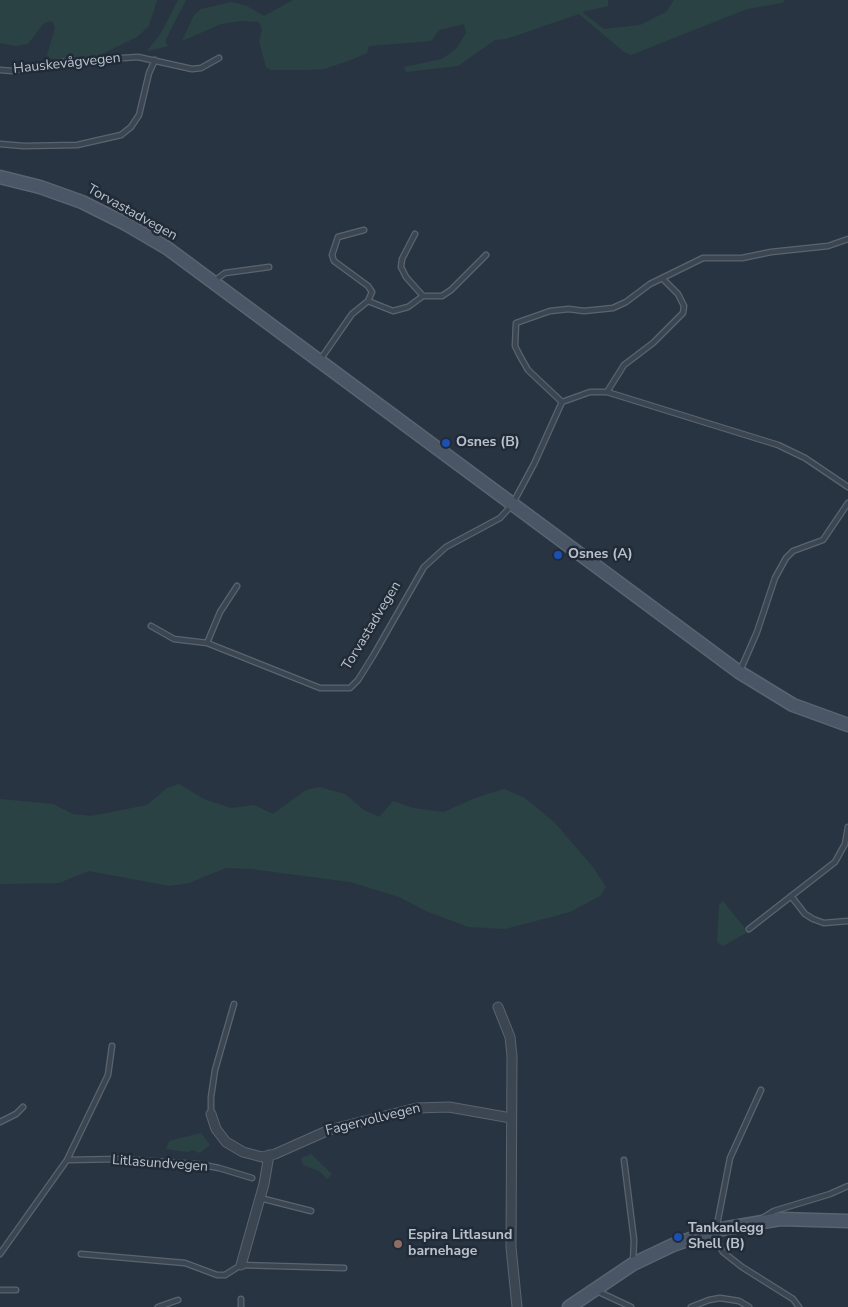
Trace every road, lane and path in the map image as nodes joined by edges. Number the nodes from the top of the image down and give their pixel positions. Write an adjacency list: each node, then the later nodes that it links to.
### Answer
1 (219, 58): 2 (lane, Hauskevågvegen)
2 (155, 60): 3 (lane, Hauskevågvegen); 4 (lane)
3 (0, 70)
4 (0, 144)
5 (0, 177): 12 (main road, Torvastadvegen)
6 (364, 230): 14 (lane)
7 (415, 234): 13 (lane)
8 (848, 239): 11 (lane)
9 (486, 255): 13 (lane)
10 (269, 267): 12 (lane)
11 (663, 280): 16 (lane); 17 (lane)
12 (213, 282): 15 (main road, Torvastadvegen)
13 (423, 296): 14 (lane)
14 (368, 301): 15 (lane)
15 (319, 361): 20 (main road, Torvastadvegen)
16 (607, 392): 17 (lane); 18 (lane)
17 (562, 402): 20 (lane, Torvastadvegen)
18 (848, 488)
19 (848, 503): 24 (lane)
20 (512, 505): 23 (lane, Torvastadvegen); 24 (main road, Torvastadvegen)
21 (237, 586): 23 (lane)
22 (151, 626): 23 (lane, Torvastadvegen)
23 (207, 642)
24 (739, 672): 25 (main road, Torvastadvegen)
25 (848, 725)
26 (848, 827): 27 (lane)
27 (791, 896): 28 (lane); 29 (lane)
28 (848, 921)
29 (749, 929)
30 (234, 1004): 35 (lane, Fagervollvegen)
31 (498, 1007): 36 (street)
32 (112, 1046): 39 (lane)
33 (761, 1090): 47 (lane)
34 (23, 1107): 37 (lane)
35 (211, 1114): 38 (street, Fagervollvegen)
36 (511, 1118): 38 (street, Fagervollvegen); 60 (street)
37 (0, 1122)
38 (269, 1155): 43 (street)
39 (67, 1160): 41 (lane, Litlasundvegen); 48 (lane)
40 (624, 1160): 50 (lane)
41 (252, 1178)
42 (848, 1186): 45 (lane)
43 (260, 1198): 44 (lane); 51 (street)
44 (311, 1211)
45 (759, 1222): 46 (main road); 47 (main road)
46 (848, 1222)
47 (716, 1230): 50 (main road); 65 (lane)
48 (0, 1254)
49 (81, 1254): 51 (lane)
50 (633, 1264): 55 (main road)
51 (241, 1265): 52 (lane)
52 (344, 1268)
53 (0, 1290): 54 (lane)
54 (16, 1290)
55 (593, 1290): 61 (main road); 62 (lane)
56 (241, 1298): 59 (lane)
57 (178, 1300): 58 (lane)
58 (158, 1307)
59 (241, 1307)
60 (517, 1307)
61 (569, 1307)
62 (631, 1307)
63 (691, 1307): 64 (lane)
64 (749, 1307)
65 (798, 1307)

